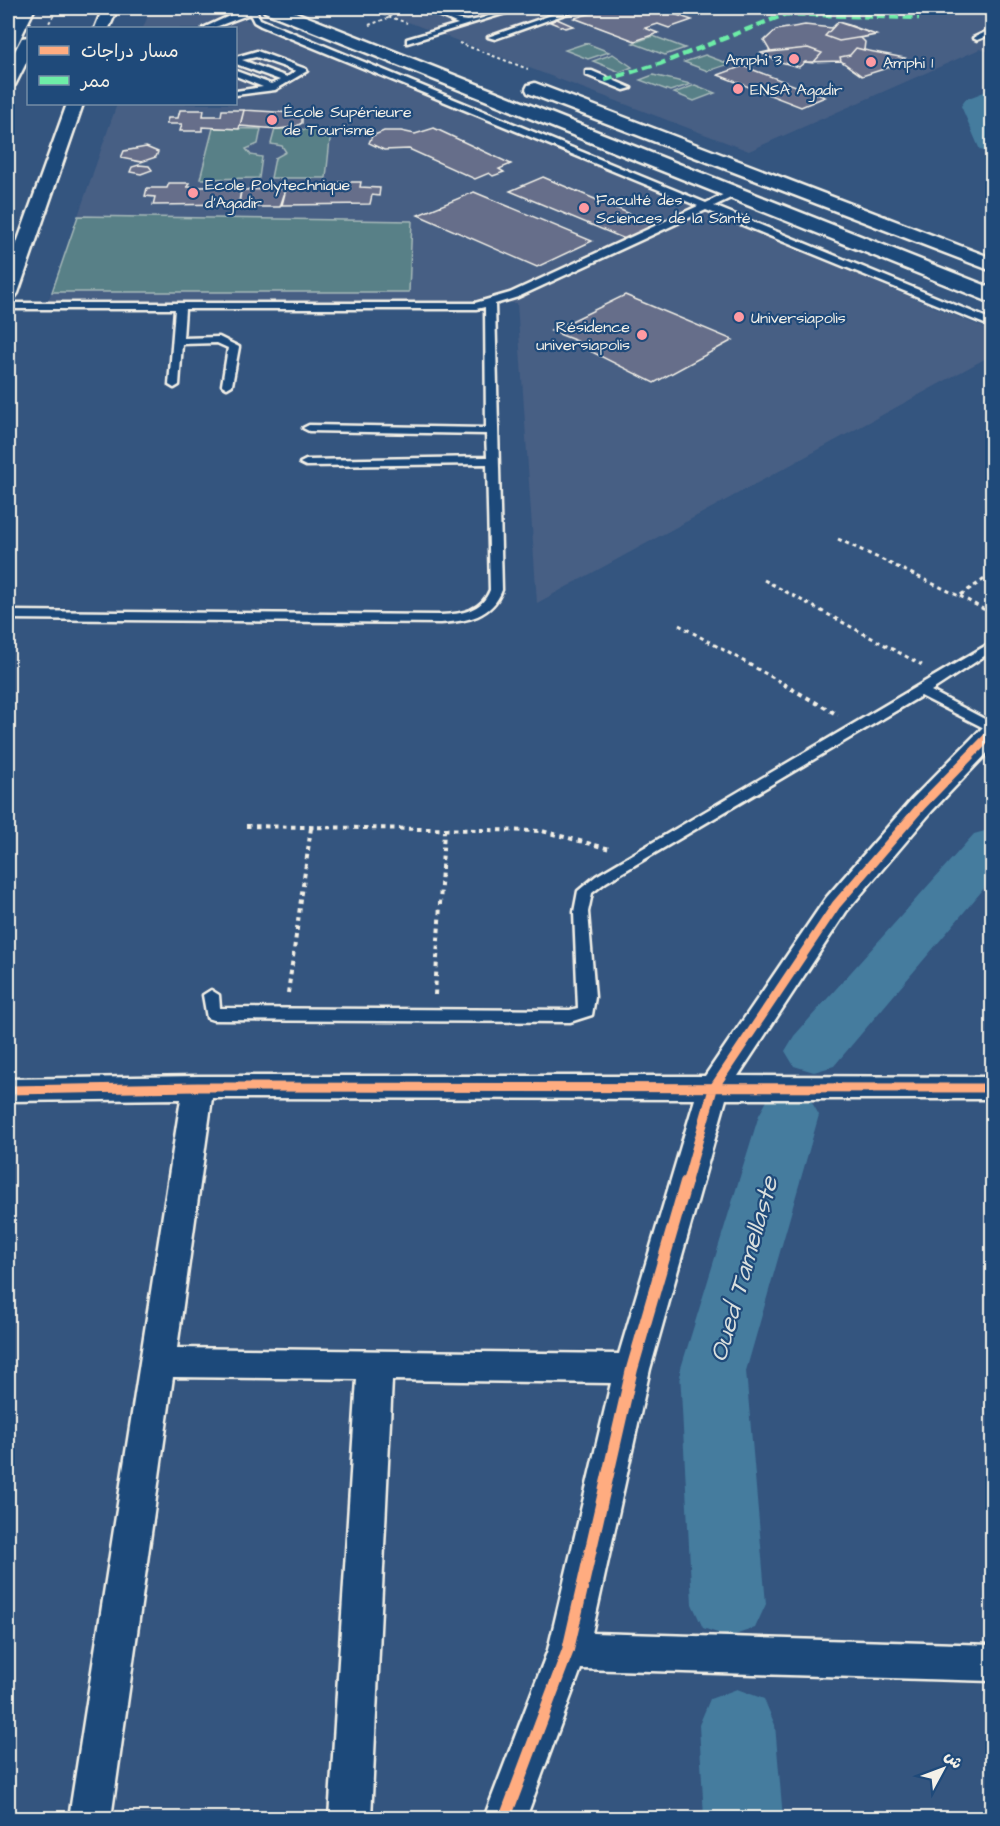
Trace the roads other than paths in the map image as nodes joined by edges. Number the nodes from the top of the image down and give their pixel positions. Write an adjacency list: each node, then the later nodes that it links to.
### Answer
1 (26, 8): 17 (main road)
2 (110, 8): 10 (street)
3 (271, 8): 30 (main road)
4 (426, 8): 8 (lane)
5 (518, 8): 8 (lane)
6 (578, 8): 13 (lane)
7 (251, 9): 11 (lane); 31 (lane)
8 (466, 24): 15 (lane)
9 (369, 25): 15 (main road)
10 (102, 27)
11 (209, 27)
12 (993, 31): 14 (lane)
13 (492, 37)
14 (978, 38)
15 (410, 41): 18 (main road)
16 (27, 44): 24 (main road)
17 (8, 45)
18 (443, 53)
19 (237, 60): 23 (lane)
20 (237, 60): 23 (lane)
21 (237, 73): 26 (lane)
22 (589, 73): 27 (lane)
23 (288, 80): 26 (lane)
24 (8, 81)
25 (519, 83): 32 (main road)
26 (272, 88): 28 (lane)
27 (627, 88)
28 (237, 93)
29 (75, 105): 33 (street)
30 (734, 193): 31 (lane); 34 (main road)
31 (707, 206): 35 (lane); 38 (lane)
32 (993, 265)
33 (8, 292)
34 (993, 296)
35 (490, 304): 37 (lane); 43 (lane)
36 (8, 306): 37 (lane)
37 (180, 307): 39 (lane)
38 (993, 324)
39 (176, 341): 40 (lane); 41 (lane)
40 (174, 385)
41 (227, 385)
42 (309, 428): 43 (lane)
43 (493, 431): 44 (lane)
44 (491, 460): 45 (lane); 46 (lane)
45 (306, 463)
46 (8, 615)
47 (993, 646): 48 (lane)
48 (921, 691): 49 (lane); 50 (lane)
49 (993, 730): 53 (street)
50 (211, 995)
51 (198, 1087): 53 (street); 54 (street); 55 (street)
52 (993, 1088): 53 (street)
53 (713, 1089): 57 (street)
54 (8, 1090)
55 (158, 1362): 56 (street); 60 (street)
56 (375, 1367): 57 (street); 61 (street)
57 (632, 1369): 58 (street)
58 (568, 1650): 59 (street); 62 (street)
59 (993, 1663)
60 (90, 1818)
61 (350, 1818)
62 (505, 1818)

